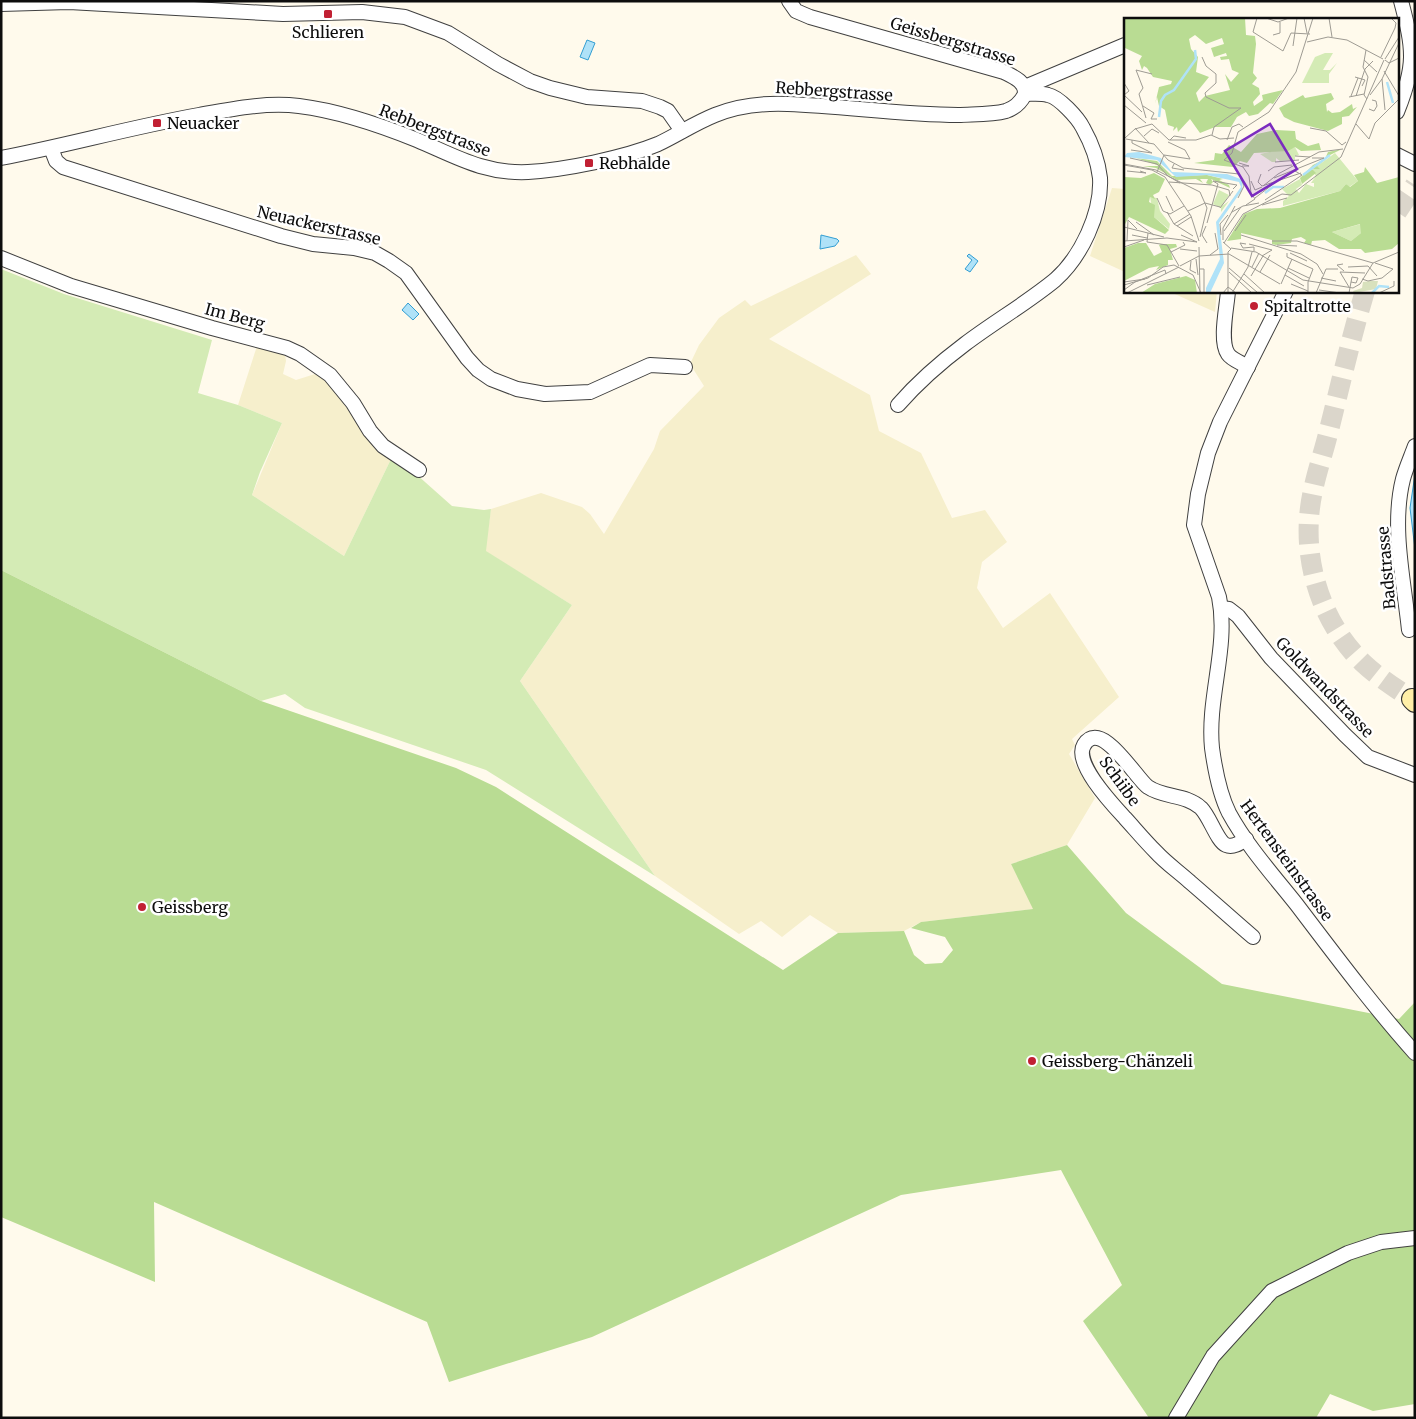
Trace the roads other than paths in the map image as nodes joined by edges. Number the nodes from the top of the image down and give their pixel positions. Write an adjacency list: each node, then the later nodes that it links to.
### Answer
1 (789, 1): 6 (street, Geissbergstrasse)
2 (1401, 1): 7 (street)
3 (69, 2): 4 (street); 8 (street)
4 (1, 4)
5 (1124, 45): 6 (street, Rebbergstrasse)
6 (1025, 91): 8 (street, Rebbergstrasse); 18 (street)
7 (1398, 110)
8 (682, 131): 9 (street, Rebbergstrasse)
9 (51, 148): 11 (street, Rebbergstrasse); 16 (street, Neuackerstrasse)
10 (1398, 156): 12 (street)
11 (1, 158)
12 (1415, 164)
13 (1, 258): 20 (street, Im Berg)
14 (1228, 292): 17 (street)
15 (1286, 292): 17 (street, Hertensteinstrasse)
16 (685, 367)
17 (1248, 367): 21 (street, Hertensteinstrasse)
18 (898, 405)
19 (1415, 446): 22 (street, Badstrasse)
20 (419, 470)
21 (1221, 608): 23 (street, Goldwandstrasse); 24 (street, Hertensteinstrasse)
22 (1409, 630)
23 (1415, 775)
24 (1246, 839): 25 (street, Schiibe); 26 (street, Hertensteinstrasse)
25 (1253, 937)
26 (1415, 1053)
27 (1415, 1238): 28 (street)
28 (1176, 1418)

